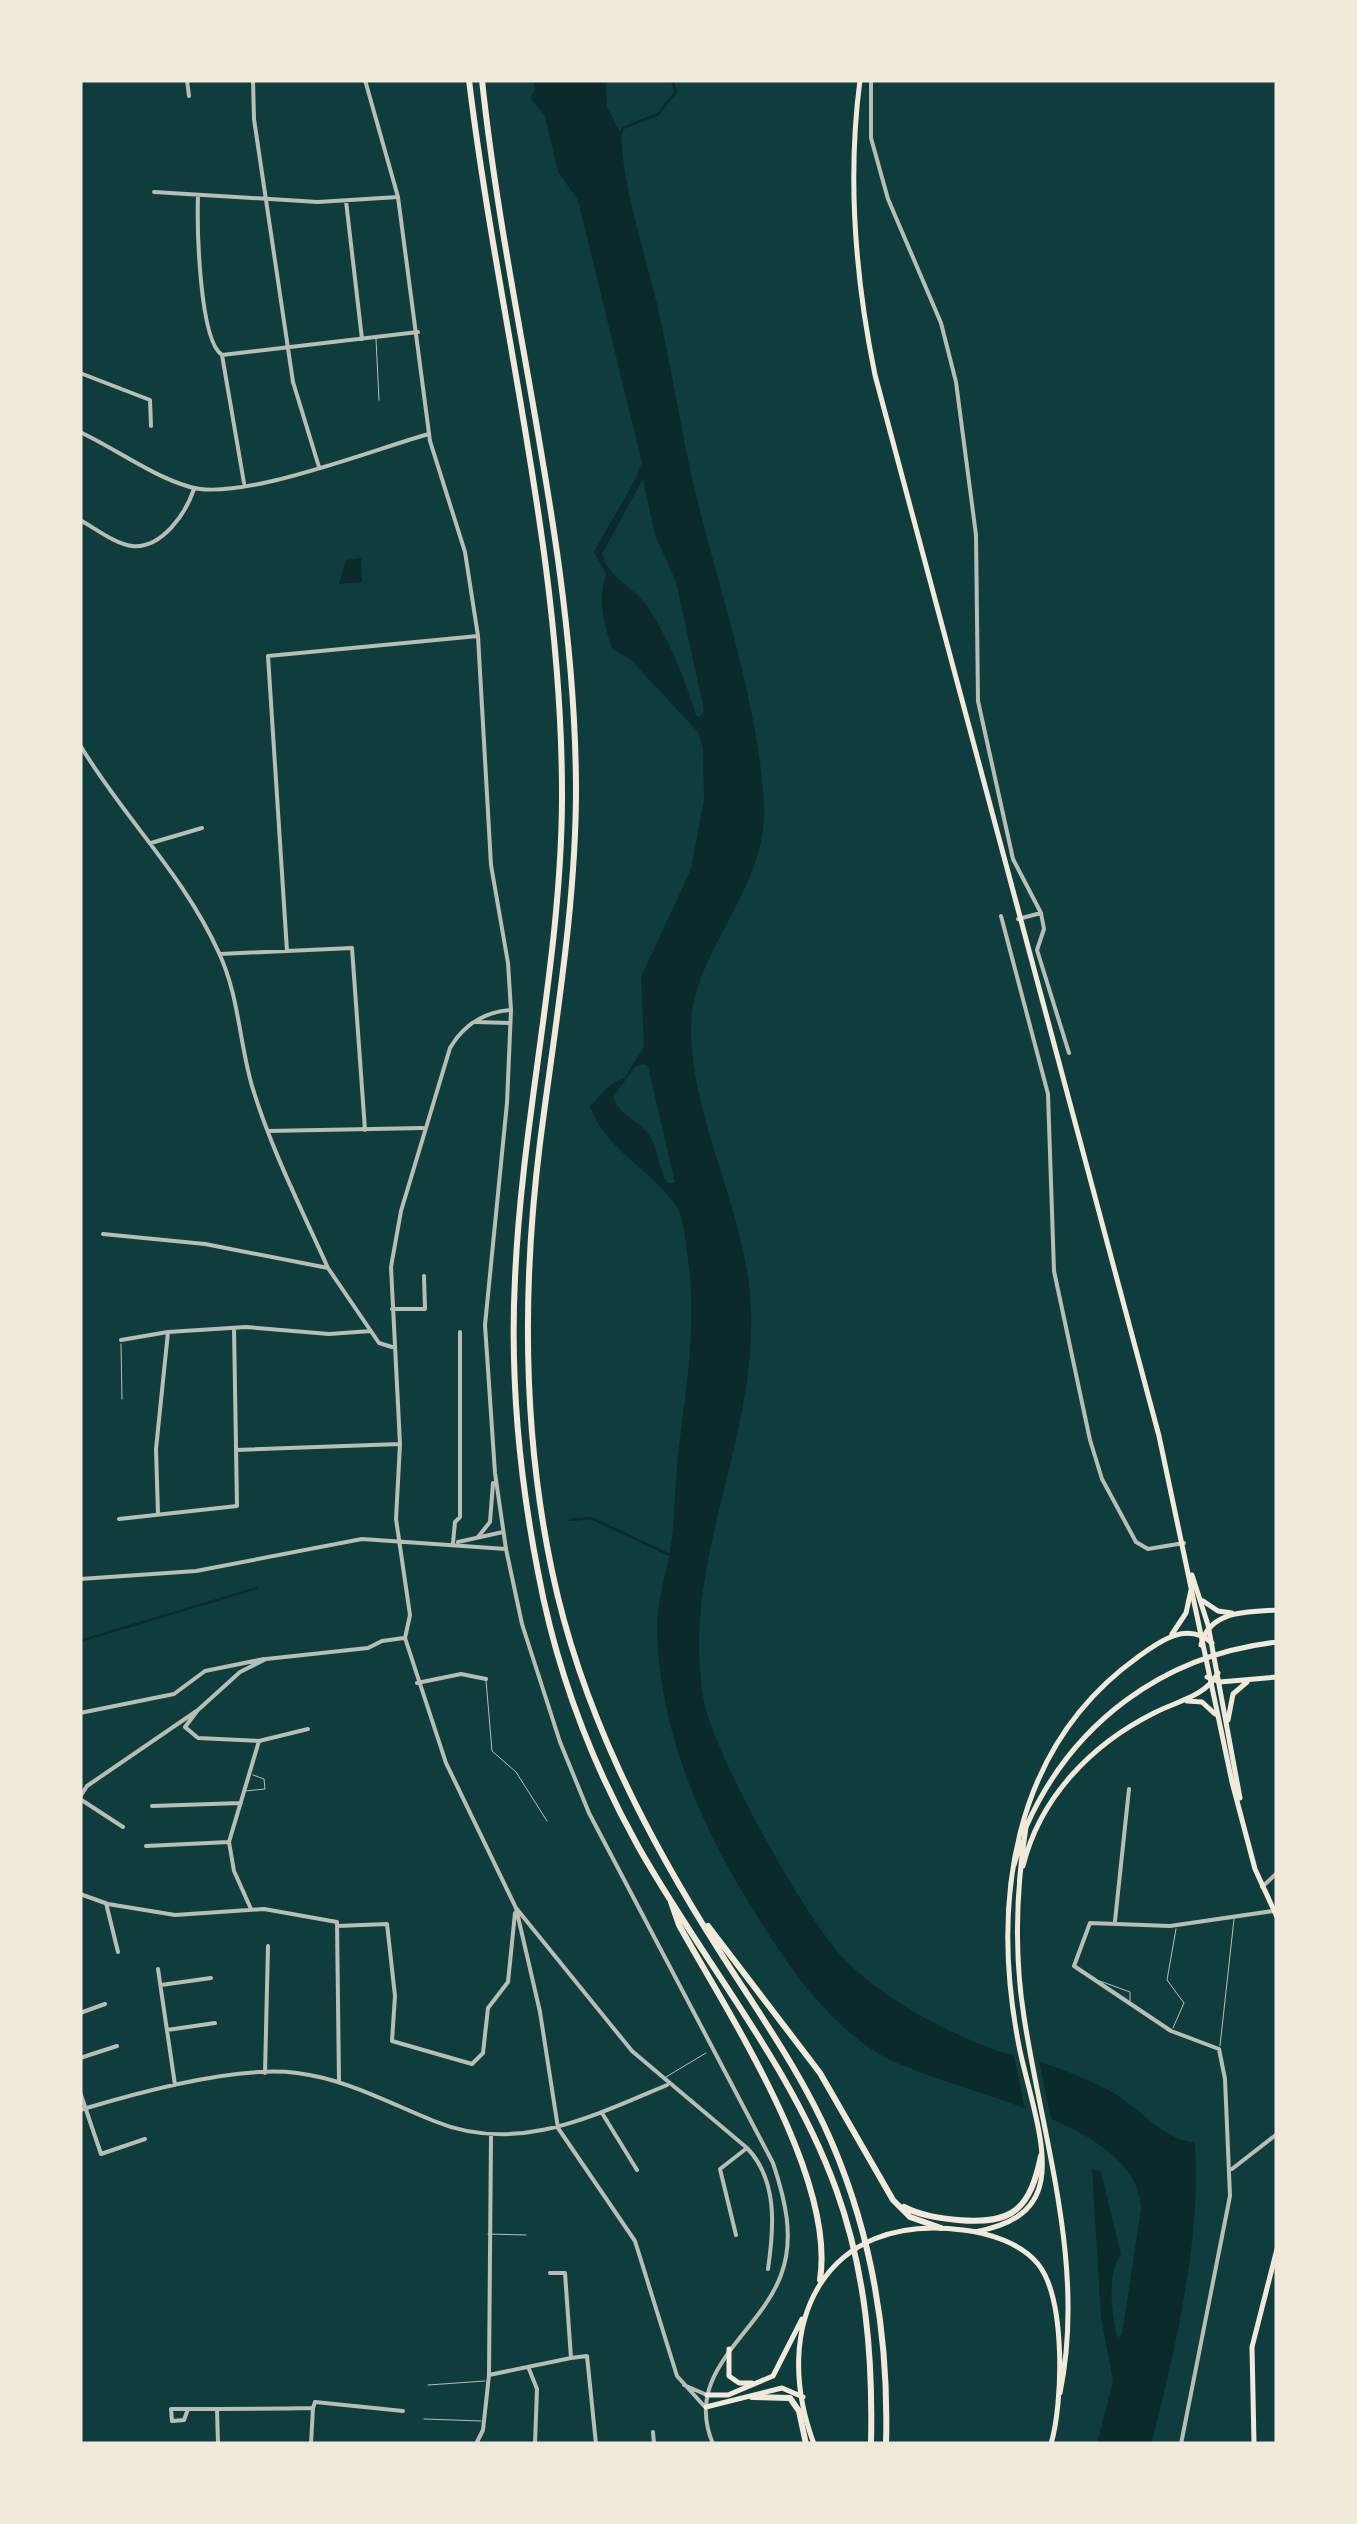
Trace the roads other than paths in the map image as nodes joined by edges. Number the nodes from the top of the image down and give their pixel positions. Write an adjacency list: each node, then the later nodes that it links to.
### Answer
1 (187, 80): 8 (street)
2 (253, 80): 12 (street)
3 (365, 80): 11 (street)
4 (468, 80): 110 (highway)
5 (482, 80): 112 (highway)
6 (860, 80): 34 (main road)
7 (871, 80): 32 (street)
8 (189, 96)
9 (154, 192): 10 (street)
10 (198, 196): 12 (street); 18 (street)
11 (398, 198): 13 (street); 14 (street)
12 (268, 200): 13 (street); 17 (street)
13 (346, 201): 16 (street)
14 (418, 332): 15 (street); 23 (street)
15 (376, 337): 16 (street); 20 (lane)
16 (362, 339): 17 (street)
17 (288, 347): 18 (street); 24 (street)
18 (222, 355): 25 (street)
19 (80, 373): 21 (street)
20 (379, 400)
21 (151, 426)
22 (80, 432): 26 (street)
23 (428, 434): 24 (street); 28 (street)
24 (319, 466): 25 (street)
25 (244, 485): 26 (street)
26 (194, 488): 27 (street)
27 (80, 520)
28 (478, 636): 35 (street); 37 (street)
29 (80, 744): 31 (street)
30 (202, 828): 31 (street)
31 (151, 844): 36 (street)
32 (1042, 913): 34 (street); 40 (street)
33 (1001, 916): 63 (street)
34 (1018, 919): 63 (main road)
35 (288, 951): 36 (street); 42 (street)
36 (220, 954): 43 (street)
37 (511, 1010): 38 (street); 39 (street)
38 (475, 1022): 39 (street); 41 (street)
39 (511, 1023): 57 (street)
40 (1069, 1053)
41 (425, 1128): 42 (street); 47 (street)
42 (364, 1130): 43 (street)
43 (268, 1131): 45 (street)
44 (104, 1234): 45 (street)
45 (328, 1268): 49 (street)
46 (424, 1276): 47 (street)
47 (390, 1310): 53 (street)
48 (234, 1328): 49 (street); 50 (street); 56 (street)
49 (371, 1331): 53 (street)
50 (168, 1332): 52 (street); 58 (street)
51 (460, 1332): 64 (street)
52 (121, 1340): 54 (lane)
53 (392, 1346): 55 (street)
54 (122, 1400)
55 (400, 1444): 56 (street); 62 (street)
56 (236, 1450): 58 (street)
57 (494, 1473): 60 (street); 61 (street)
58 (158, 1514): 59 (street)
59 (119, 1519)
60 (503, 1532): 61 (street); 65 (street)
61 (478, 1537): 64 (street)
62 (399, 1540): 64 (street); 67 (street); 75 (street)
63 (1184, 1542): 66 (main road)
64 (454, 1543): 65 (street)
65 (506, 1549): 160 (street)
66 (1190, 1572): 68 (main road); 69 (main road)
67 (80, 1579)
68 (1191, 1590): 73 (main road); 74 (main road)
69 (1203, 1601): 71 (main road); 72 (main road)
70 (1277, 1610): 71 (main road)
71 (1240, 1614): 72 (main road)
72 (1208, 1625): 74 (main road); 77 (main road)
73 (1170, 1636): 74 (main road); 106 (main road)
74 (1201, 1636): 77 (main road); 83 (main road)
75 (405, 1638): 78 (street); 82 (street)
76 (1277, 1642): 100 (main road)
77 (1212, 1643): 83 (main road)
78 (266, 1659): 85 (street); 86 (street)
79 (1277, 1676): 81 (main road)
80 (486, 1679): 82 (street); 98 (lane)
81 (1250, 1681): 83 (main road); 88 (main road)
82 (417, 1682): 113 (street)
83 (1212, 1682): 84 (main road); 87 (main road); 88 (main road)
84 (1179, 1702): 87 (main road); 107 (main road)
85 (198, 1710): 90 (street); 94 (street)
86 (80, 1713)
87 (1215, 1714): 95 (main road)
88 (1228, 1720): 95 (main road)
89 (308, 1729): 90 (street)
90 (260, 1741): 91 (street)
91 (250, 1775): 93 (street); 93 (lane)
92 (1129, 1789): 117 (street)
93 (245, 1790): 96 (street)
94 (80, 1794): 99 (street)
95 (1239, 1802): 108 (main road)
96 (241, 1803): 97 (street); 101 (street)
97 (152, 1806)
98 (547, 1822)
99 (123, 1827)
100 (1026, 1827): 106 (main road); 107 (main road)
101 (228, 1842): 102 (street); 114 (street)
102 (146, 1846)
103 (80, 1870): 105 (street)
104 (1277, 1873): 108 (street)
105 (80, 1878)
106 (1009, 1883): 146 (main road)
107 (1019, 1884): 175 (main road)
108 (1262, 1887): 115 (main road)
109 (80, 1894): 111 (street)
110 (670, 1896): 158 (highway); 188 (highway)
111 (106, 1903): 114 (street); 121 (street)
112 (693, 1907): 149 (highway); 189 (highway)
113 (516, 1908): 119 (street); 136 (street); 141 (street)
114 (251, 1909): 119 (street)
115 (1275, 1914): 116 (street)
116 (1234, 1918): 118 (street); 131 (lane)
117 (1115, 1921): 118 (street); 129 (street)
118 (1177, 1925): 129 (lane)
119 (337, 1926): 135 (street)
120 (268, 1946): 134 (street)
121 (118, 1952)
122 (158, 1969): 124 (street)
123 (212, 1978): 124 (street)
124 (160, 1985): 128 (street)
125 (105, 2004): 126 (street)
126 (80, 2013)
127 (216, 2022): 128 (street)
128 (167, 2030): 137 (street)
129 (1172, 2031): 131 (street)
130 (117, 2046): 133 (street)
131 (1218, 2049): 147 (street)
132 (706, 2054): 136 (lane)
133 (80, 2058)
134 (266, 2073): 135 (street); 137 (street)
135 (339, 2081): 143 (street)
136 (664, 2082): 140 (street); 145 (street)
137 (175, 2085): 139 (street)
138 (80, 2092): 139 (street)
139 (83, 2109): 144 (street)
140 (602, 2113): 141 (street); 148 (street)
141 (558, 2128): 143 (street); 165 (street)
142 (1277, 2134): 147 (street)
143 (491, 2136): 152 (street)
144 (145, 2139)
145 (747, 2148): 154 (street); 156 (street)
146 (1041, 2156): 149 (highway); 151 (main road)
147 (1232, 2169): 191 (street)
148 (637, 2170)
149 (893, 2200): 150 (highway)
150 (941, 2228): 151 (main road); 158 (main road)
151 (975, 2232): 175 (main road)
152 (488, 2234): 153 (lane); 163 (street)
153 (526, 2235)
154 (736, 2235)
155 (1277, 2248): 192 (main road)
156 (768, 2268)
157 (550, 2273): 161 (street)
158 (820, 2280): 159 (main road)
159 (804, 2316): 164 (main road); 169 (main road)
160 (729, 2349): 164 (main road); 167 (street)
161 (572, 2358): 162 (street); 183 (street)
162 (529, 2369): 163 (street); 182 (street)
163 (488, 2378): 166 (lane); 177 (street)
164 (765, 2380): 167 (main road)
165 (680, 2383): 167 (street); 171 (street)
166 (428, 2385)
167 (707, 2396): 171 (street)
168 (752, 2397): 169 (main road); 171 (main road); 186 (highway)
169 (803, 2397): 187 (main road)
170 (313, 2408): 173 (street); 174 (street); 180 (street)
171 (706, 2408): 185 (street)
172 (188, 2409): 173 (street)
173 (217, 2409): 179 (street)
174 (403, 2411)
175 (1056, 2411): 190 (main road)
176 (424, 2419): 177 (lane)
177 (484, 2421): 181 (street)
178 (652, 2432): 184 (street)
179 (218, 2443)
180 (311, 2444)
181 (476, 2444)
182 (535, 2444)
183 (596, 2444)
184 (654, 2444)
185 (713, 2444)
186 (806, 2444)
187 (814, 2444)
188 (871, 2444)
189 (886, 2444)
190 (1051, 2444)
191 (1181, 2444)
192 (1254, 2444)

